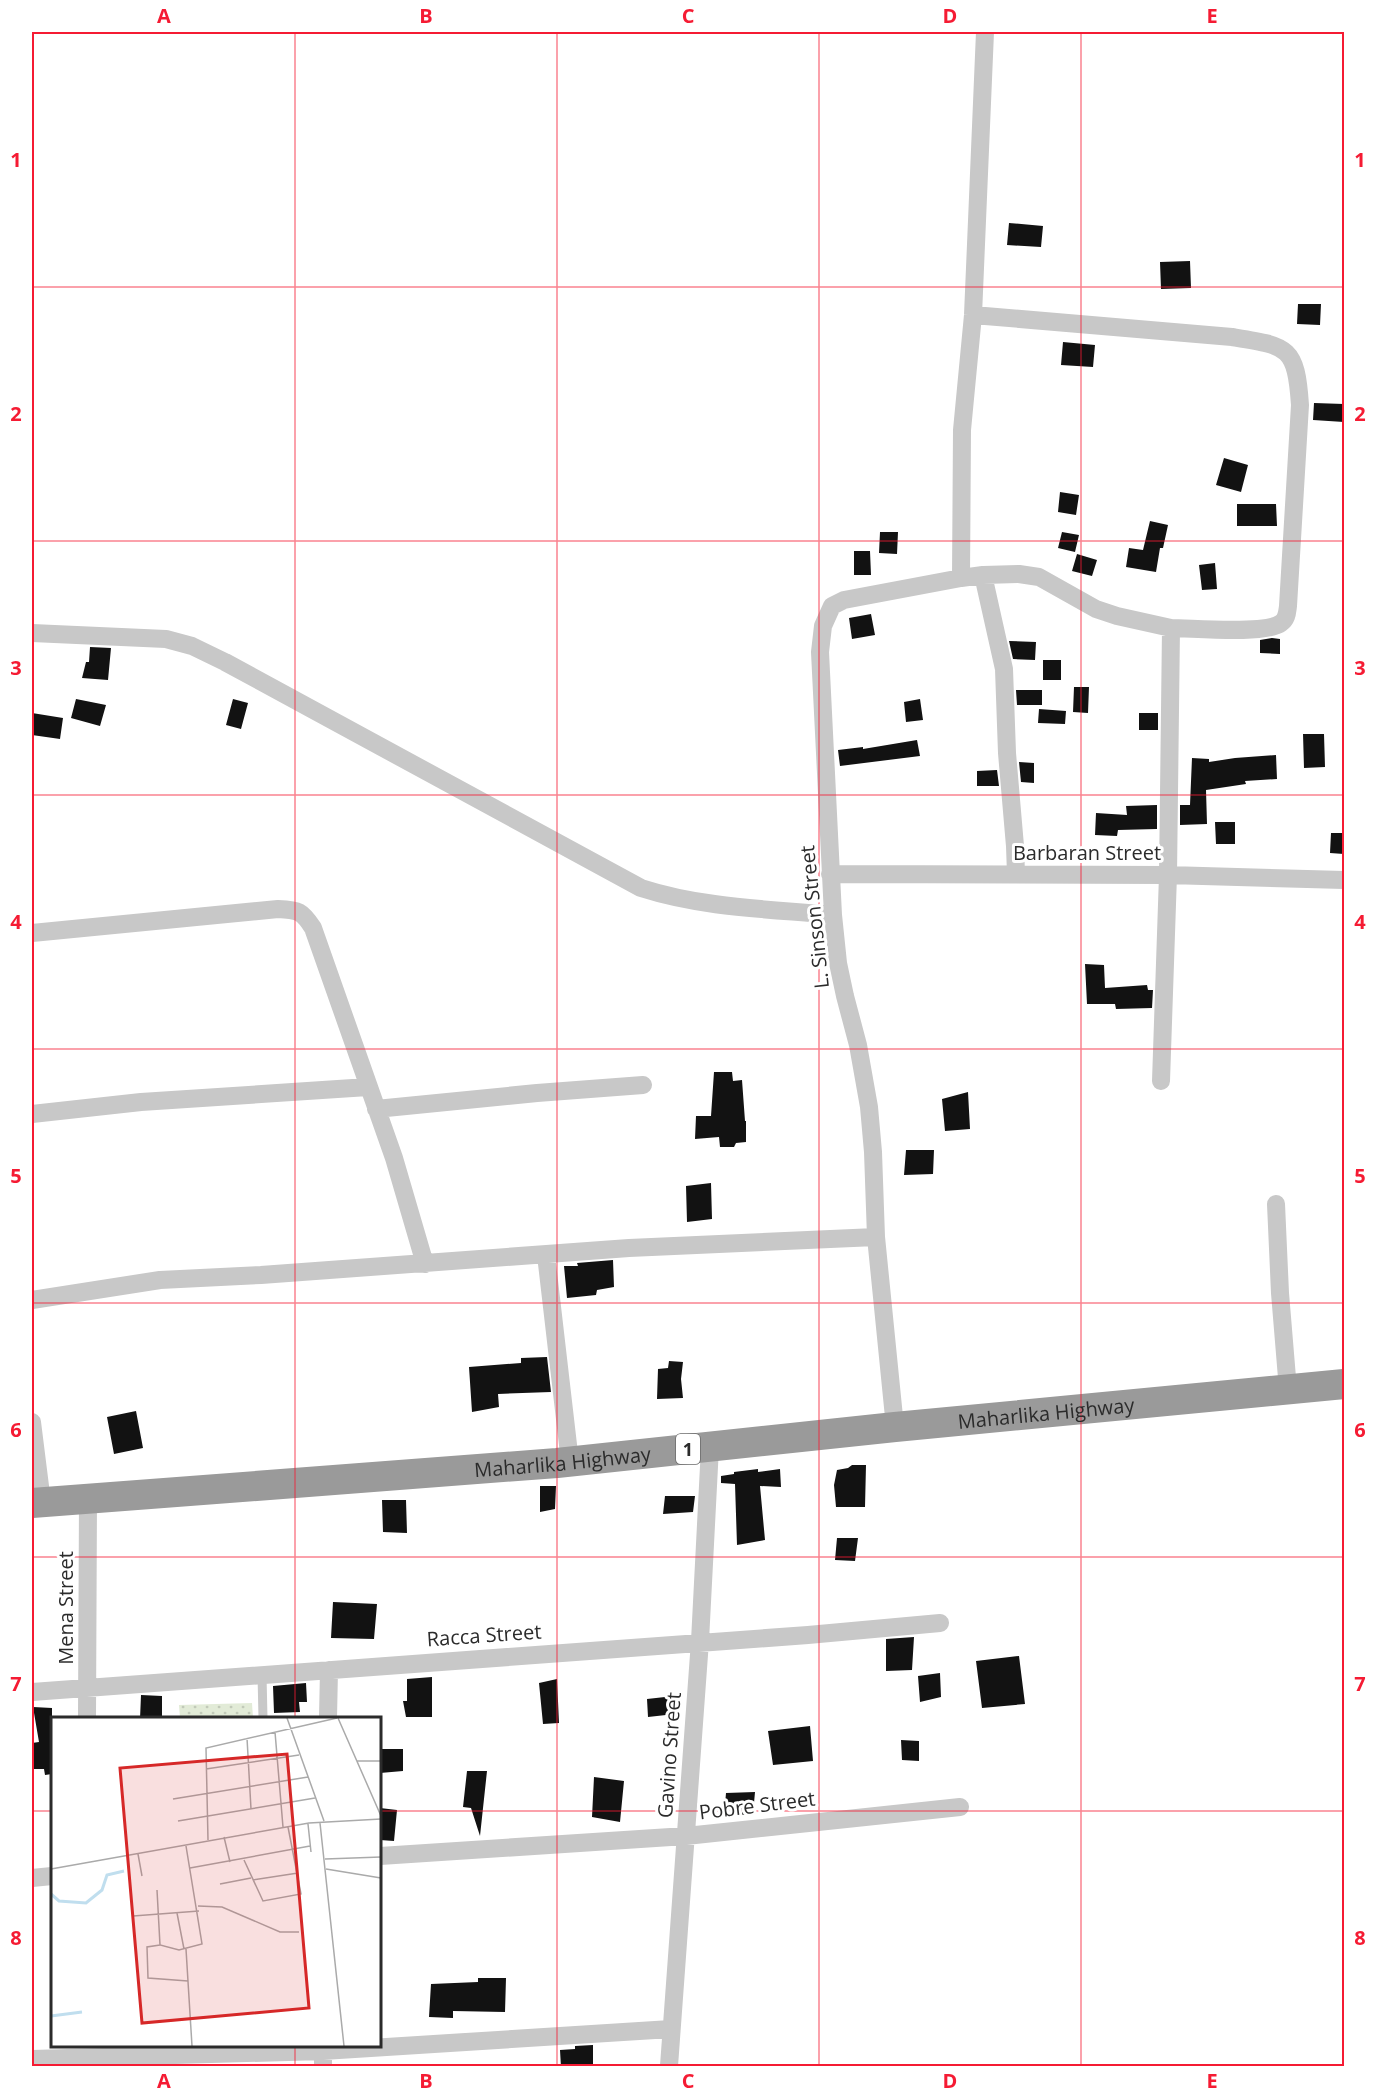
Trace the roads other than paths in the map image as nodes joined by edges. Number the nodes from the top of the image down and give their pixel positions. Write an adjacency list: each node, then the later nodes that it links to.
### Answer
1 (985, 32): 2 (street)
2 (973, 315): 4 (street); 5 (street)
3 (983, 575): 4 (street); 5 (street); 8 (street)
4 (961, 578): 7 (street, L. Sinson Street)
5 (1171, 628): 9 (street)
6 (32, 633): 11 (street)
7 (830, 874): 8 (street, Barbaran Street); 11 (street, L. Sinson Street)
8 (1016, 874): 9 (street, Barbaran Street)
9 (1168, 874): 10 (street, Barbaran Street); 13 (street)
10 (1344, 880)
11 (833, 915): 19 (street, L. Sinson Street)
12 (32, 933): 15 (street)
13 (1161, 1081)
14 (643, 1085): 16 (street)
15 (368, 1087): 16 (street); 17 (street)
16 (376, 1109): 21 (street)
17 (32, 1114)
18 (1276, 1204): 24 (street)
19 (876, 1237): 20 (street); 26 (street, L. Sinson Street)
20 (546, 1255): 21 (street); 28 (street)
21 (425, 1264): 22 (street)
22 (32, 1300)
23 (1344, 1384): 24 (highway, Maharlika Highway / 1)
24 (1288, 1390): 26 (highway, Maharlika Highway / 1)
25 (32, 1422): 30 (street)
26 (895, 1427): 27 (highway, Maharlika Highway / 1)
27 (710, 1446): 28 (highway, Maharlika Highway / 1); 32 (street, Gavino Street)
28 (570, 1462): 29 (highway, Maharlika Highway / 1)
29 (88, 1498): 30 (highway, Maharlika Highway / 1); 35 (street, Mena Street)
30 (37, 1503)
31 (940, 1623): 32 (street, Racca Street)
32 (700, 1641): 33 (street, Racca Street); 41 (street, Gavino Street)
33 (329, 1670): 34 (street, Racca Street); 39 (street)
34 (262, 1675): 35 (street, Racca Street); 38 (lane)
35 (87, 1688): 36 (street, Racca Street); 37 (street, Mena Street)
36 (32, 1692)
37 (87, 1717)
38 (263, 1717)
39 (328, 1717)
40 (960, 1807): 41 (street, Pobre Street)
41 (686, 1836): 42 (street, Pobre Street); 45 (street, Gavino Street)
42 (381, 1856)
43 (51, 1876): 44 (street)
44 (32, 1878)
45 (671, 2029): 46 (street); 49 (street, Gavino Street)
46 (323, 2054): 47 (street)
47 (76, 2057): 48 (street)
48 (32, 2059)
49 (669, 2067)

